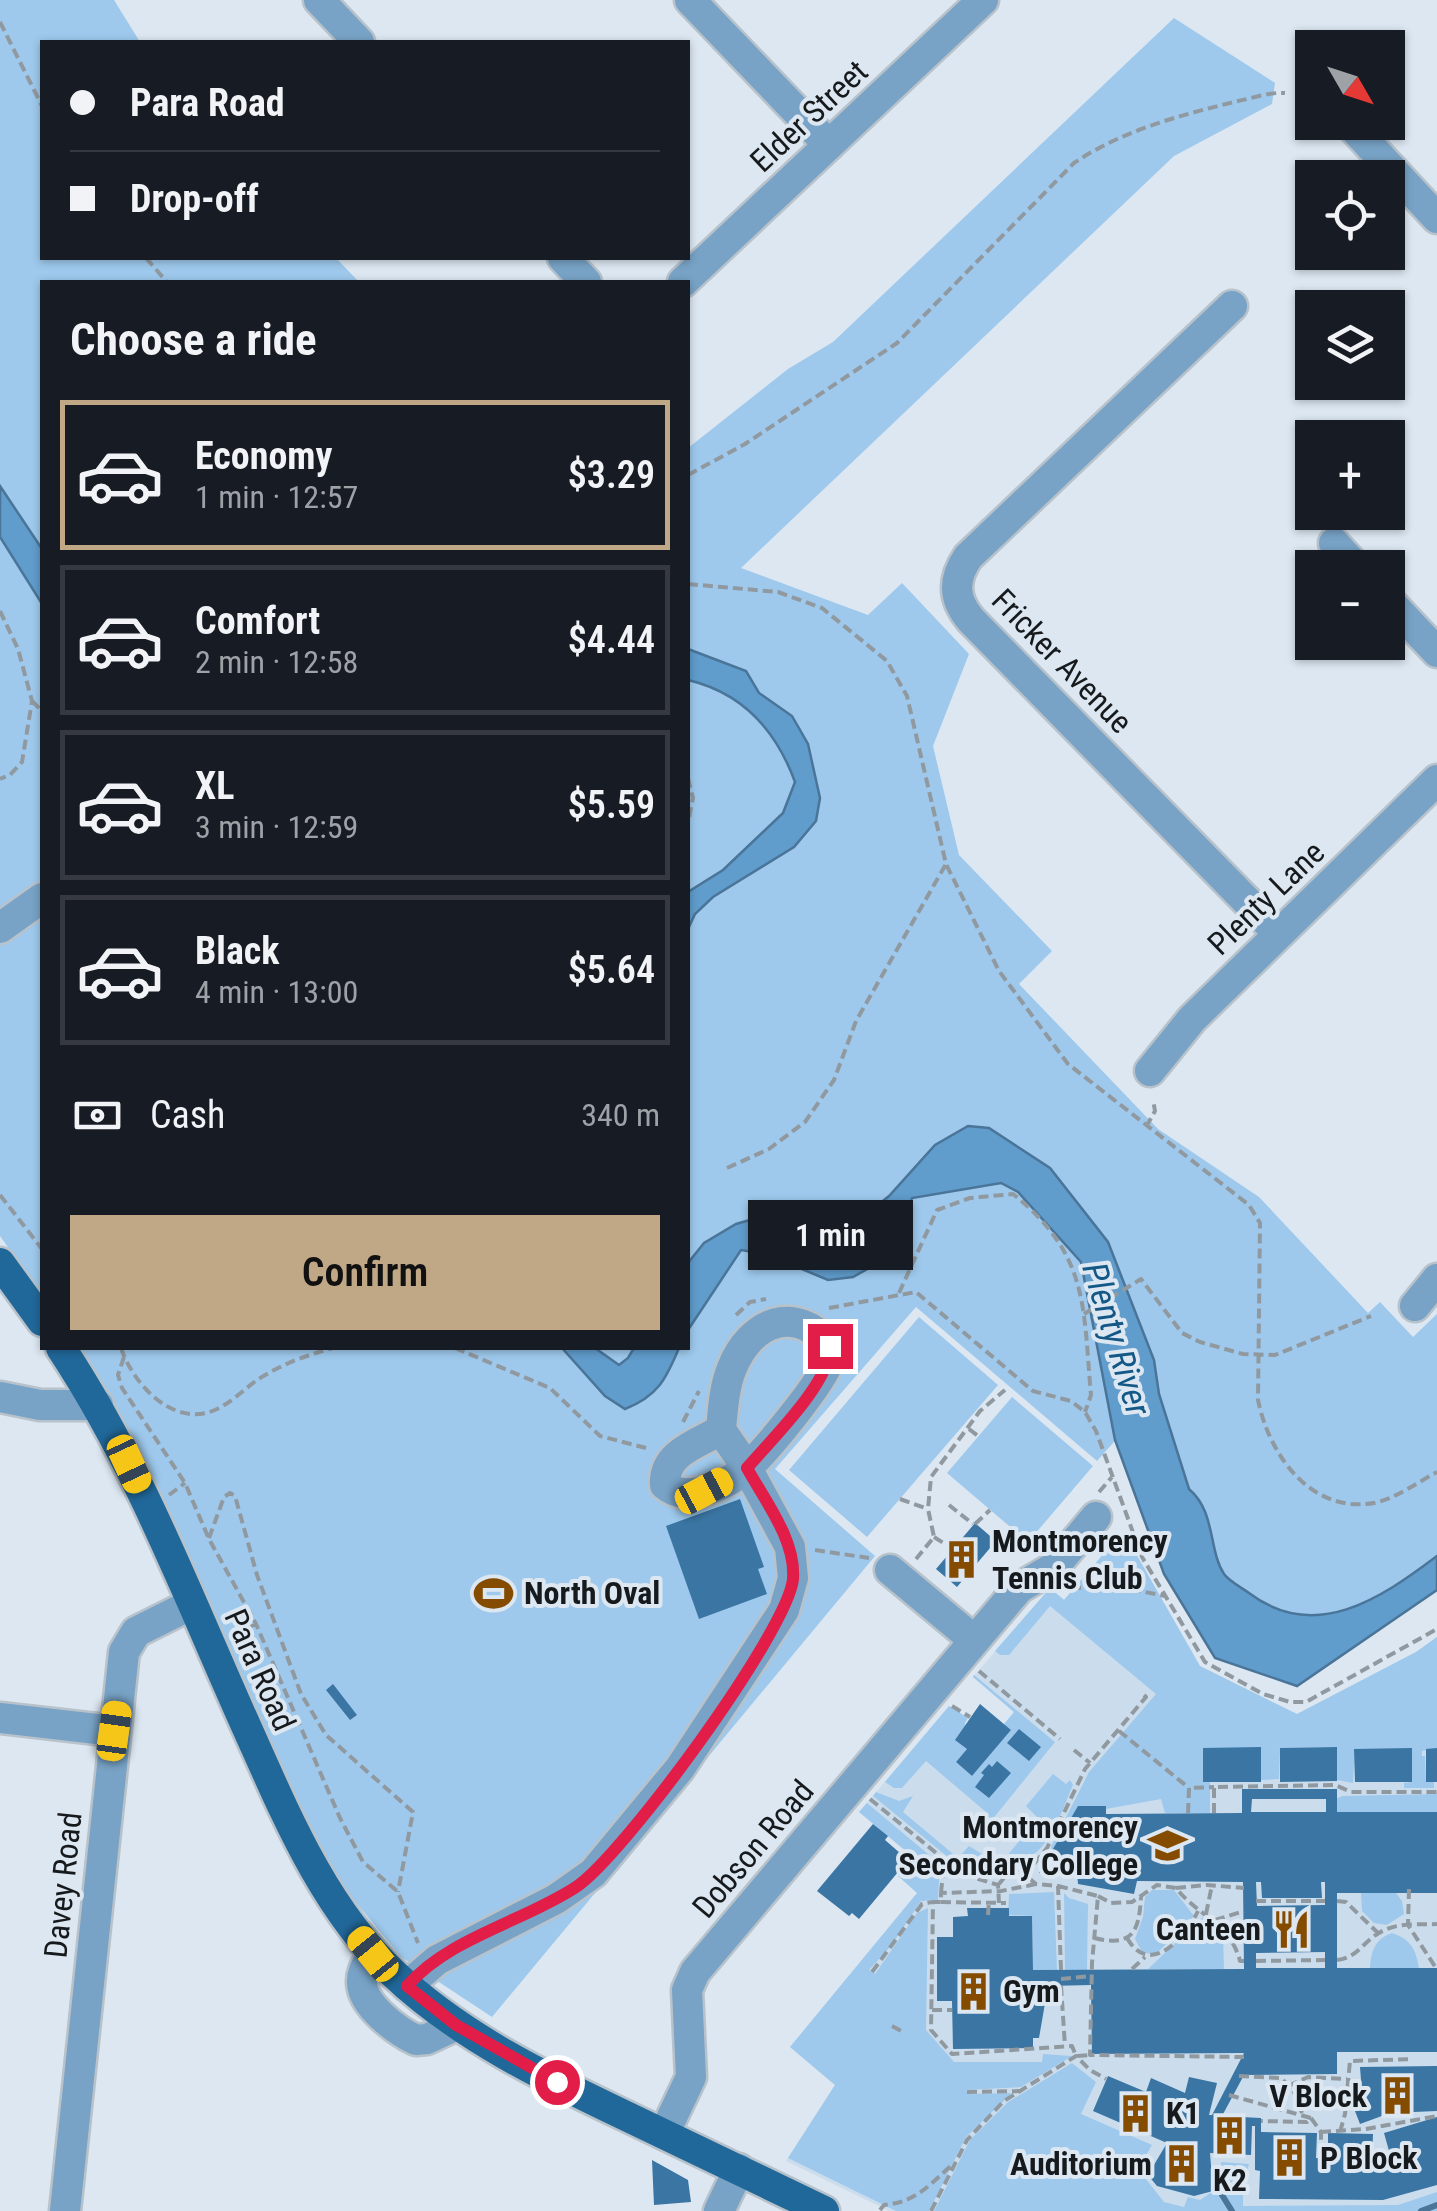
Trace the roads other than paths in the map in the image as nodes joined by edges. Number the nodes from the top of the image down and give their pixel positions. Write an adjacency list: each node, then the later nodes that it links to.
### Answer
1 (319, 0): 4 (street)
2 (690, 0): 6 (street)
3 (984, 0): 6 (street, Elder Street)
4 (357, 40)
5 (1365, 140): 7 (street)
6 (829, 146): 10 (street, Elder Street)
7 (1437, 218)
8 (564, 260): 9 (street)
9 (584, 280)
10 (686, 280)
11 (1232, 306): 19 (street, Fricker Avenue)
12 (1334, 543): 13 (street)
13 (1340, 550)
14 (1405, 618): 15 (street)
15 (1437, 652)
16 (1437, 780): 19 (street, Plenty Lane)
17 (40, 899): 18 (street)
18 (0, 928)
19 (1279, 934): 20 (street, Plenty Lane)
20 (1151, 1085)
21 (0, 1263): 24 (main road)
22 (1437, 1279): 23 (street)
23 (1414, 1306)
24 (40, 1318)
25 (61, 1350): 27 (main road, Para Road)
26 (0, 1398): 27 (street)
27 (98, 1406): 32 (main road, Para Road)
28 (721, 1430): 29 (street); 29 (street); 29 (street)
29 (747, 1468): 37 (street)
30 (1096, 1516): 33 (street, Dobson Road)
31 (895, 1574): 33 (street)
32 (192, 1604): 35 (street, Davey Road); 36 (main road, Para Road)
33 (976, 1655): 39 (street, Dobson Road)
34 (0, 1718): 35 (street)
35 (114, 1731): 41 (street, Davey Road)
36 (373, 1954): 37 (main road, Para Road); 38 (street)
37 (407, 1986): 38 (main road, Para Road)
38 (456, 2025): 39 (main road, Para Road)
39 (664, 2134): 40 (main road, Para Road)
40 (738, 2169): 42 (street); 43 (main road, Para Road)
41 (65, 2211)
42 (720, 2211)
43 (824, 2211)

